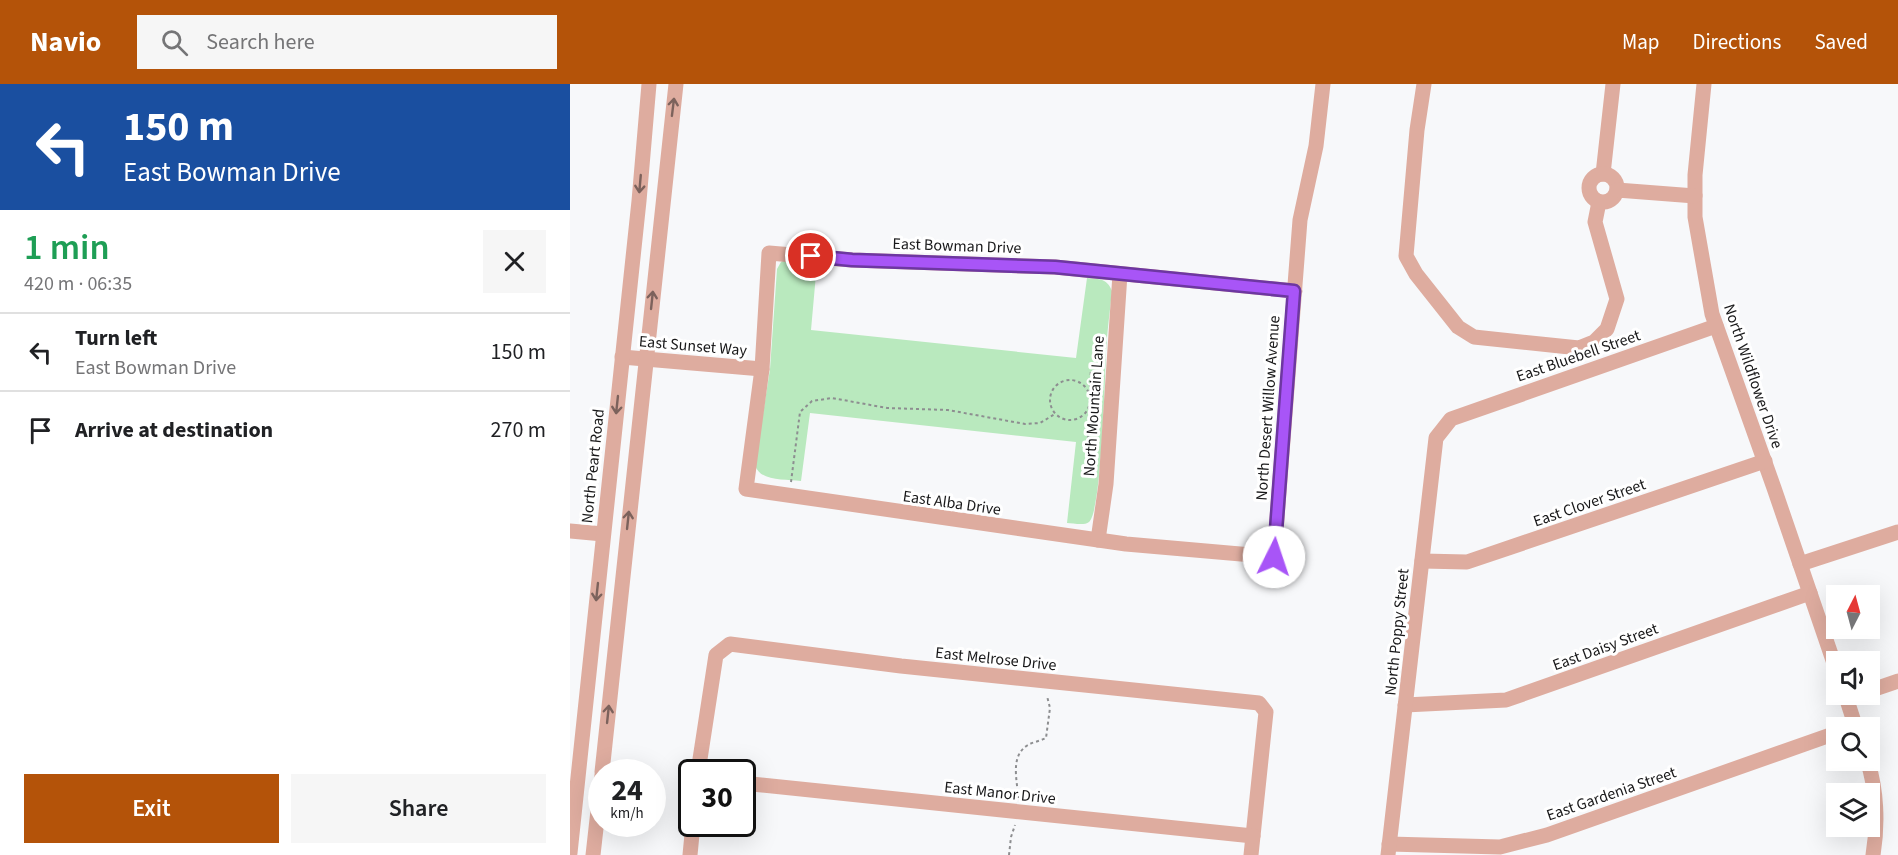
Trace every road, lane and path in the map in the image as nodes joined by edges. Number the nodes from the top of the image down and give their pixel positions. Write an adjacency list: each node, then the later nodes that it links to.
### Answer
1 (649, 84): 14 (street, North Peart Road, one-way to 14)
2 (676, 84): 15 (street, one-way to 2)
3 (1323, 84): 12 (street, North Desert Willow Avenue)
4 (1424, 84): 10 (street)
5 (1613, 84): 7 (street)
6 (1704, 84): 9 (street, North Wildflower Drive)
7 (1603, 174): 8 (street); 10 (street)
8 (1617, 190): 9 (street); 10 (street)
9 (1695, 196): 13 (street, North Wildflower Drive)
10 (1599, 202)
11 (1120, 274): 12 (street, East Bowman Drive); 17 (street, East Bowman Drive); 28 (street, North Mountain Lane)
12 (1294, 291): 29 (street, North Desert Willow Avenue)
13 (1716, 326): 21 (street, East Bluebell Street); 22 (street, North Wildflower Drive)
14 (622, 357): 15 (street, East Sunset Way); 27 (street, North Peart Road, one-way to 27)
15 (646, 359): 17 (street, East Sunset Way); 39 (street, one-way to 15)
16 (1103, 365): 18 (path)
17 (762, 369): 28 (street, East Alba Drive)
18 (1089, 396): 19 (path); 20 (path)
19 (1090, 402): 20 (path); 23 (path)
20 (1055, 414): 24 (path)
21 (1451, 418): 30 (street, North Poppy Street)
22 (1765, 461): 30 (street, East Clover Street); 31 (street, North Wildflower Drive)
23 (1098, 462)
24 (792, 478)
25 (570, 531): 27 (street)
26 (1898, 532): 31 (street)
27 (603, 534): 48 (street, North Peart Road, one-way to 48)
28 (1098, 540): 29 (street, East Alba Drive)
29 (1274, 557)
30 (1422, 561): 37 (street, North Poppy Street)
31 (1800, 564): 32 (street, North Wildflower Drive)
32 (1810, 592): 33 (street, North Wildflower Drive); 37 (street, East Daisy Street)
33 (1830, 651)
34 (1049, 681): 40 (street, East Melrose Drive); 43 (path); 44 (street, East Melrose Drive)
35 (1898, 681): 36 (street)
36 (1880, 687)
37 (1405, 705): 47 (street, North Poppy Street)
38 (1826, 737): 47 (street, East Gardenia Street)
39 (604, 759)
40 (700, 759)
41 (1871, 771): 53 (street)
42 (756, 784): 43 (street, East Manor Drive)
43 (1017, 812): 44 (street, East Manor Drive); 51 (path)
44 (1253, 836): 52 (street)
45 (595, 837): 49 (street)
46 (692, 837): 50 (street)
47 (1389, 850)
48 (570, 853)
49 (593, 855)
50 (690, 855)
51 (1009, 855)
52 (1251, 855)
53 (1873, 855)

